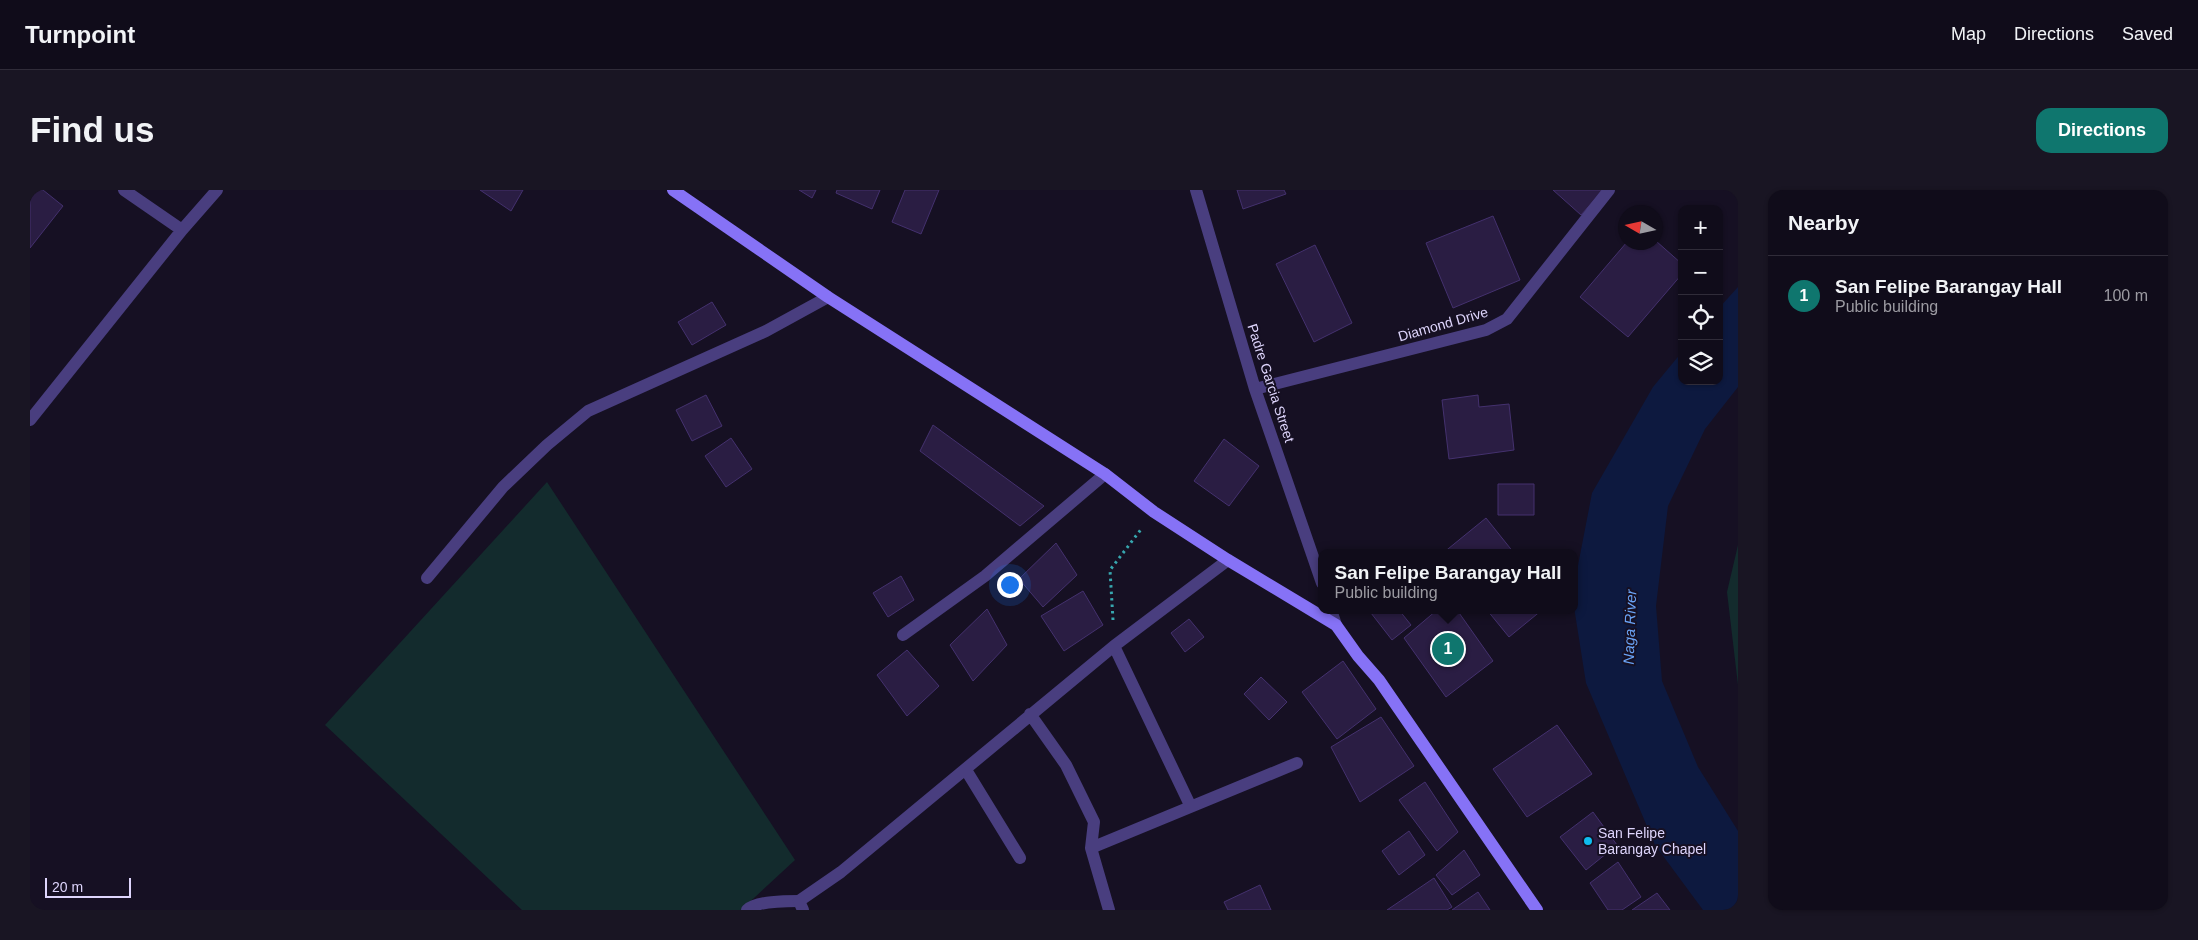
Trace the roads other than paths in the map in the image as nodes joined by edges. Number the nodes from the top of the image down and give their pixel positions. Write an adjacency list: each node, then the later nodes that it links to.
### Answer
1 (124, 190): 6 (street)
2 (217, 190): 6 (street)
3 (673, 190): 7 (main road)
4 (1196, 190): 8 (street, Padre Garcia Street)
5 (1609, 190): 8 (street, Diamond Drive)
6 (182, 230): 9 (street)
7 (828, 297): 10 (main road); 13 (street)
8 (1255, 388): 12 (street, Padre Garcia Street)
9 (30, 420)
10 (1105, 474): 11 (main road); 16 (street)
11 (1228, 560): 15 (main road); 17 (street)
12 (1318, 571)
13 (427, 578)
14 (1332, 614): 15 (street)
15 (1336, 626): 27 (main road)
16 (903, 635)
17 (1114, 646): 18 (street); 21 (street)
18 (1030, 714): 20 (street); 22 (street)
19 (1297, 763): 21 (street)
20 (966, 770): 23 (street); 24 (street)
21 (1190, 806): 22 (street)
22 (1091, 848): 26 (street)
23 (1020, 858)
24 (801, 905): 25 (street)
25 (747, 910)
26 (1109, 910)
27 (1538, 910)

